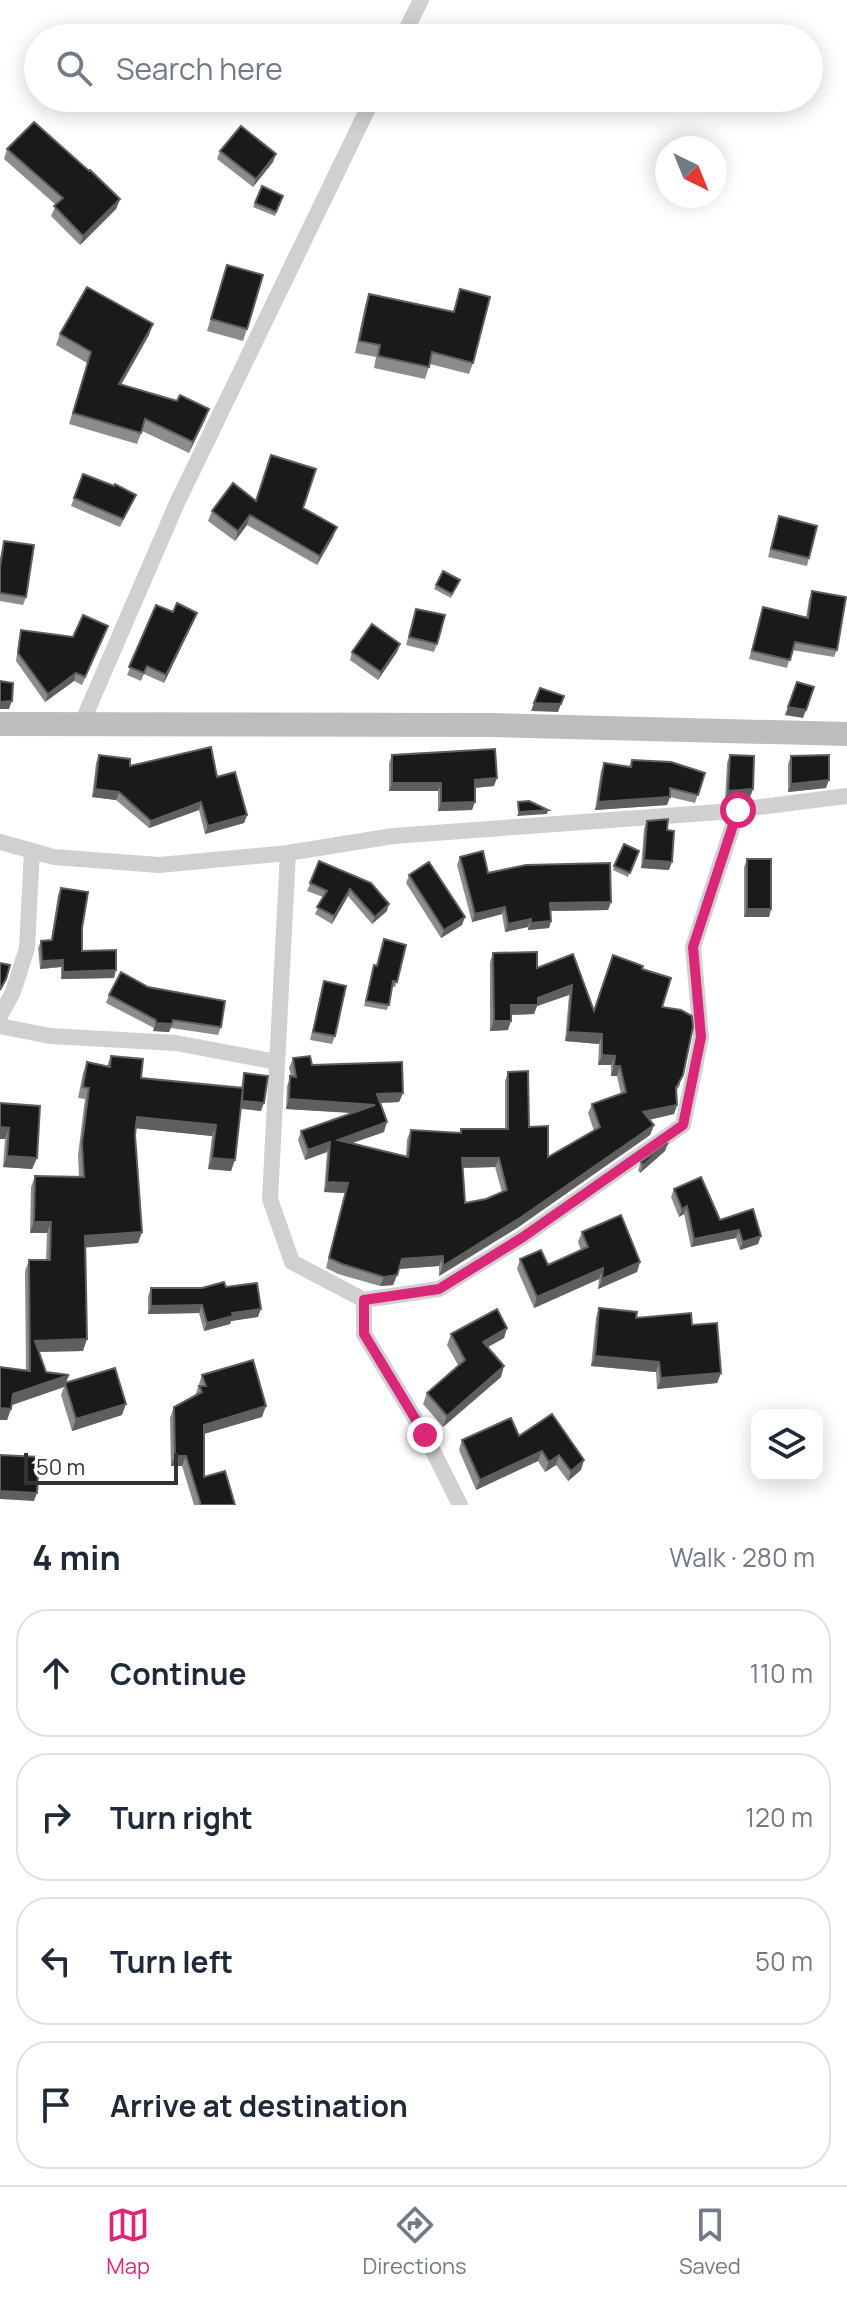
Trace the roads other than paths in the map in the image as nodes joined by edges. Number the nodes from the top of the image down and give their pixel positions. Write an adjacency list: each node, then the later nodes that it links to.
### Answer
1 (421, 0): 2 (street)
2 (409, 24)
3 (366, 112): 5 (street)
4 (0, 724): 5 (street)
5 (81, 725): 6 (street)
6 (847, 734)
7 (847, 796): 8 (street)
8 (738, 810): 11 (street); 15 (street)
9 (0, 842): 10 (street)
10 (32, 851): 11 (street); 12 (street)
11 (288, 853): 14 (street)
12 (0, 1016)
13 (0, 1026): 14 (street)
14 (277, 1062): 15 (street)
15 (364, 1300): 16 (street)
16 (460, 1505)

